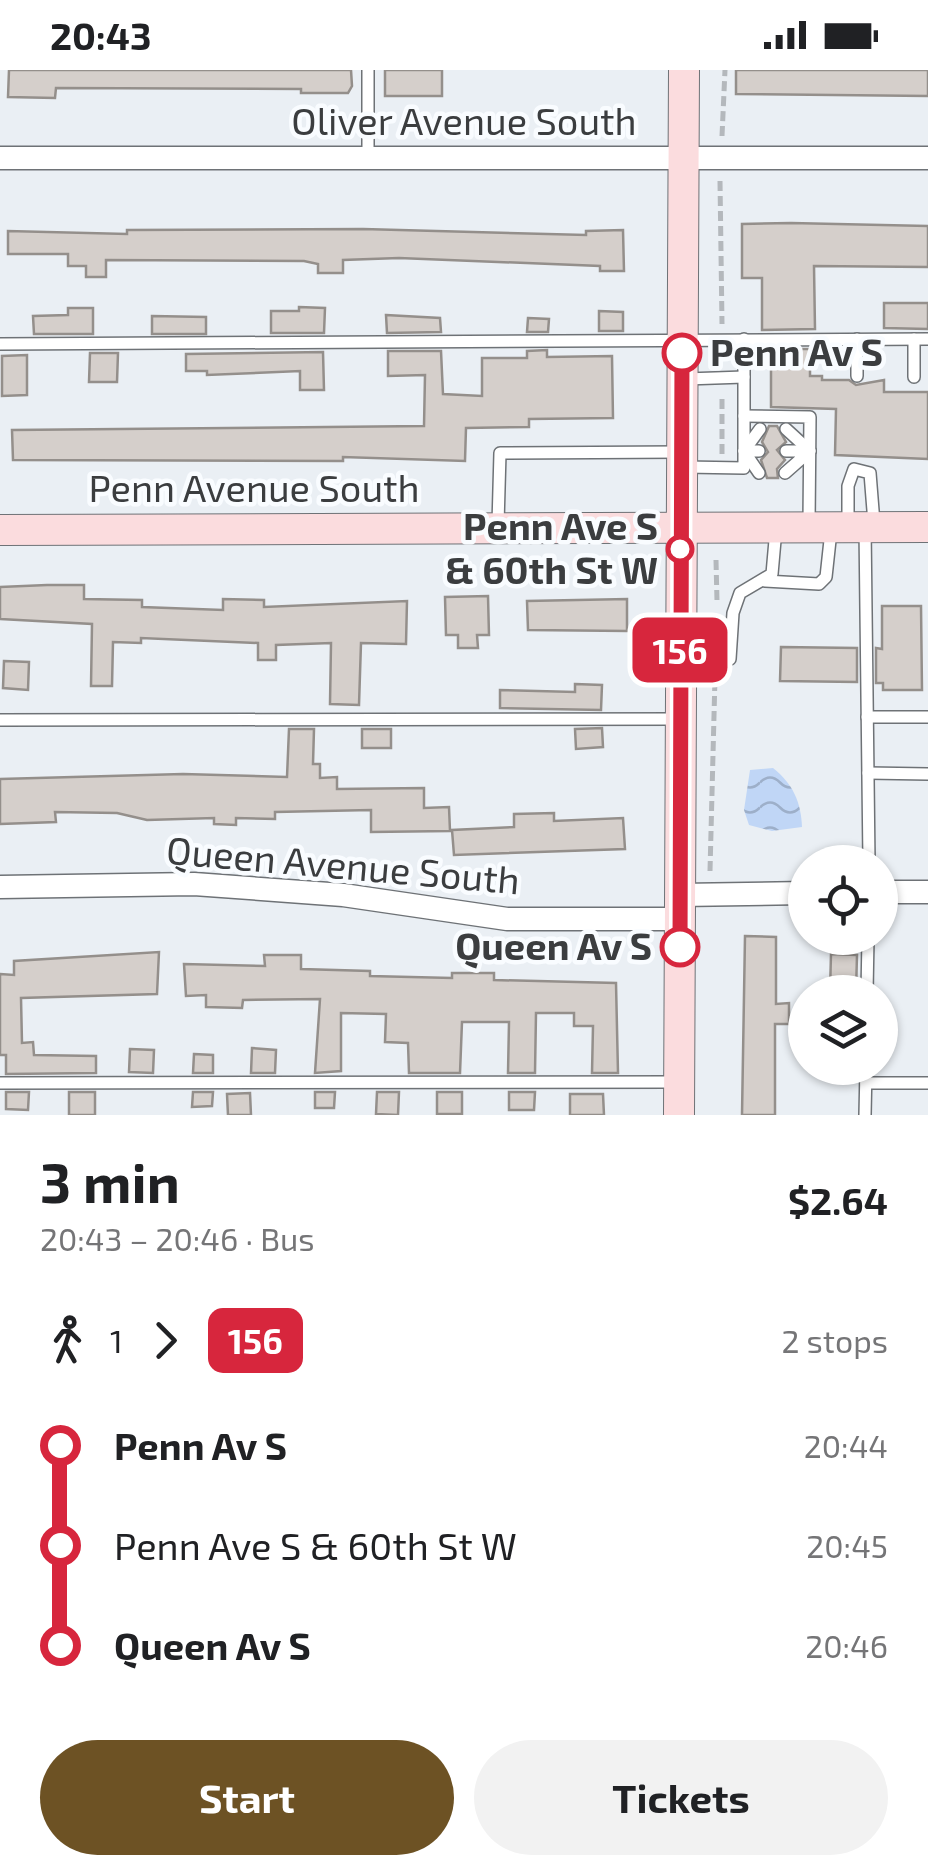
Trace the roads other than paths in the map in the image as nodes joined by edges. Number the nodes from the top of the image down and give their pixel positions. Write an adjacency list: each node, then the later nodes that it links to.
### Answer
1 (368, 70): 4 (lane)
2 (684, 70): 3 (street)
3 (683, 156): 4 (street, Oliver Avenue South); 6 (street, Oliver Avenue South); 7 (street)
4 (368, 157): 5 (street, Oliver Avenue South)
5 (0, 158)
6 (928, 158)
7 (682, 339): 8 (lane); 12 (lane); 16 (street)
8 (744, 339): 9 (lane); 14 (lane)
9 (857, 339): 10 (lane); 13 (lane)
10 (914, 339): 11 (lane); 15 (lane)
11 (928, 339)
12 (0, 344)
13 (857, 376)
14 (744, 377): 16 (lane); 17 (lane)
15 (914, 377)
16 (681, 379): 24 (street)
17 (744, 416): 20 (lane); 21 (lane)
18 (786, 429): 20 (lane)
19 (760, 430): 21 (lane)
20 (810, 450): 23 (lane); 26 (lane); 27 (lane)
21 (744, 451): 22 (lane); 24 (lane); 25 (lane)
22 (759, 451)
23 (786, 451)
24 (680, 460): 29 (lane); 30 (street)
25 (759, 472)
26 (785, 473)
27 (845, 527): 28 (street, Penn Avenue South); 31 (street, Penn Avenue South); 33 (lane); 35 (lane)
28 (928, 527)
29 (498, 528): 30 (street, Penn Avenue South); 32 (street, Penn Avenue South)
30 (680, 528): 31 (street, Penn Avenue South); 34 (street)
31 (776, 528): 33 (lane)
32 (0, 530)
33 (765, 581): 34 (lane)
34 (680, 661): 37 (street)
35 (867, 717): 36 (lane); 39 (lane)
36 (928, 717)
37 (680, 719): 38 (lane); 46 (street)
38 (0, 720)
39 (868, 773): 40 (lane); 41 (lane)
40 (928, 774)
41 (869, 845)
42 (0, 887): 46 (street, Queen Avenue South)
43 (898, 892): 44 (street)
44 (928, 892)
45 (788, 895): 46 (street, Queen Avenue South)
46 (680, 907): 47 (street)
47 (679, 1082): 48 (lane); 52 (street)
48 (0, 1083)
49 (898, 1083): 50 (lane)
50 (928, 1083)
51 (866, 1085): 53 (lane)
52 (679, 1115)
53 (866, 1115)

